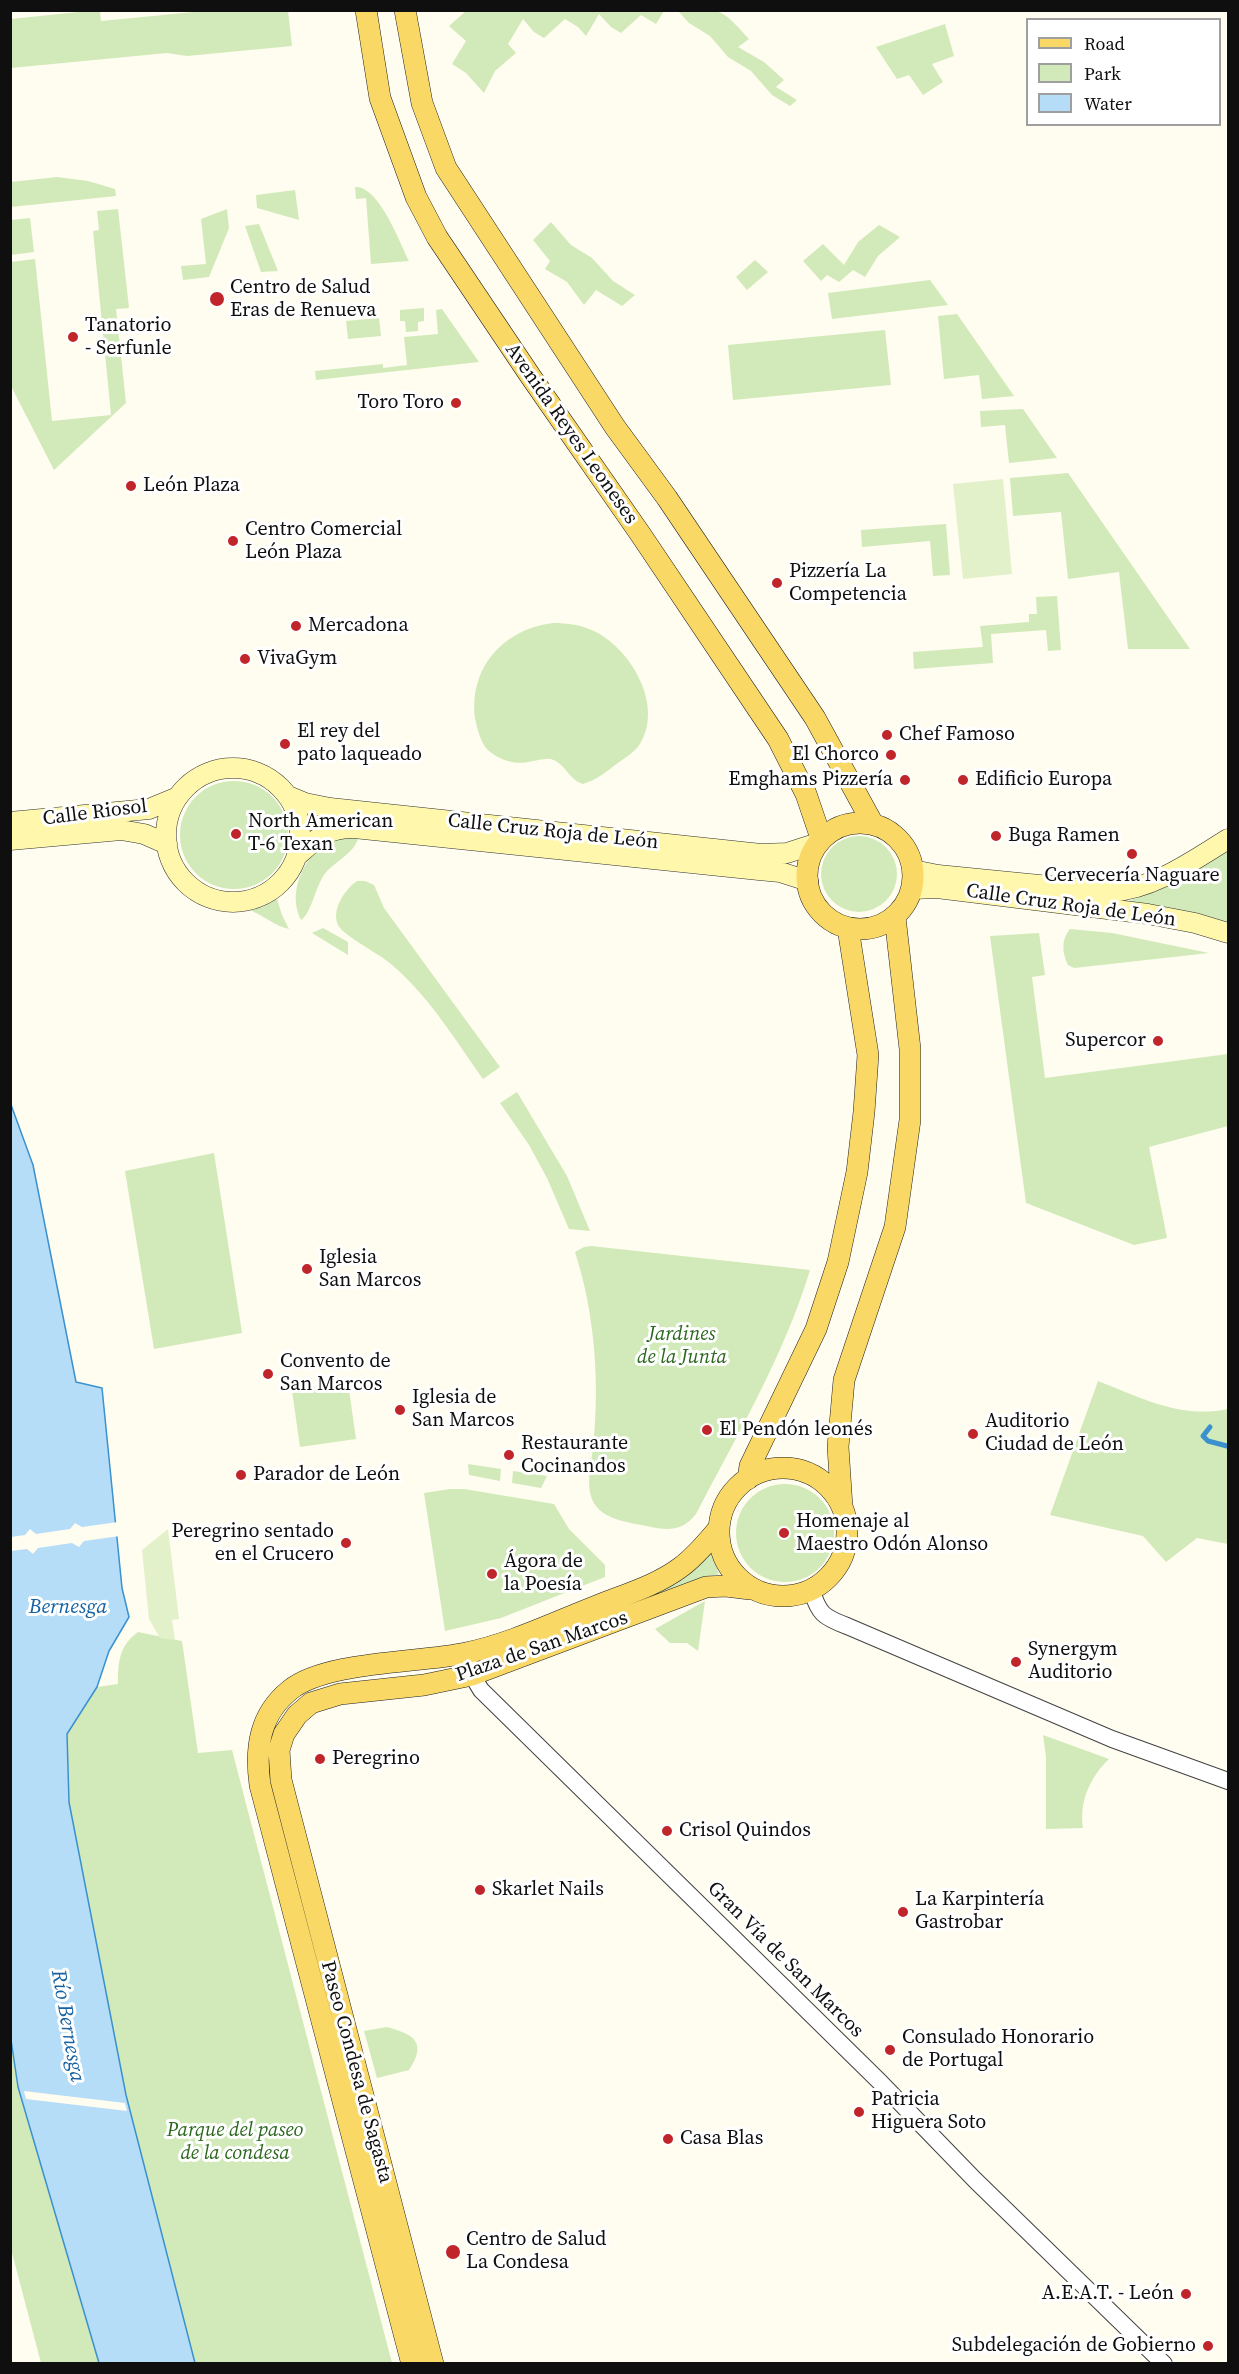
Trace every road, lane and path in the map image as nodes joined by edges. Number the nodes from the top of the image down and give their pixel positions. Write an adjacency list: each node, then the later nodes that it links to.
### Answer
1 (366, 10): 9 (main road, Avenida Reyes Leoneses)
2 (405, 10): 6 (main road, Avenida Reyes Leoneses)
3 (178, 796): 4 (main road); 5 (main road, Calle Riosol); 10 (main road)
4 (288, 796): 9 (main road, Calle Cruz Roja de León); 11 (main road)
5 (10, 822)
6 (873, 824): 9 (main road); 12 (main road)
7 (1228, 839): 12 (main road, Calle Cruz Roja de León)
8 (10, 840): 10 (main road, Calle Riosol)
9 (820, 840): 13 (main road)
10 (167, 844): 11 (main road)
11 (297, 856): 13 (main road, Calle Cruz Roja de León)
12 (912, 880): 14 (main road); 16 (main road, Calle Cruz Roja de León)
13 (808, 881): 15 (main road)
14 (895, 917): 15 (main road); 18 (main road)
15 (849, 928): 17 (main road)
16 (1228, 933)
17 (748, 1479): 18 (main road); 19 (main road)
18 (842, 1507): 21 (main road)
19 (719, 1528): 20 (main road); 22 (main road, Plaza de San Marcos)
20 (750, 1589): 21 (main road); 23 (main road, Plaza de San Marcos)
21 (811, 1589): 25 (street)
22 (467, 1653): 23 (street, Gran Vía de San Marcos); 26 (main road, Plaza de San Marcos)
23 (472, 1675): 24 (main road, Plaza de San Marcos); 29 (street, Gran Vía de San Marcos)
24 (281, 1780): 28 (main road, Paseo Condesa de Sagasta)
25 (1228, 1781)
26 (260, 1785): 27 (main road, Paseo Condesa de Sagasta)
27 (412, 2364)
28 (433, 2364)
29 (1164, 2364)

